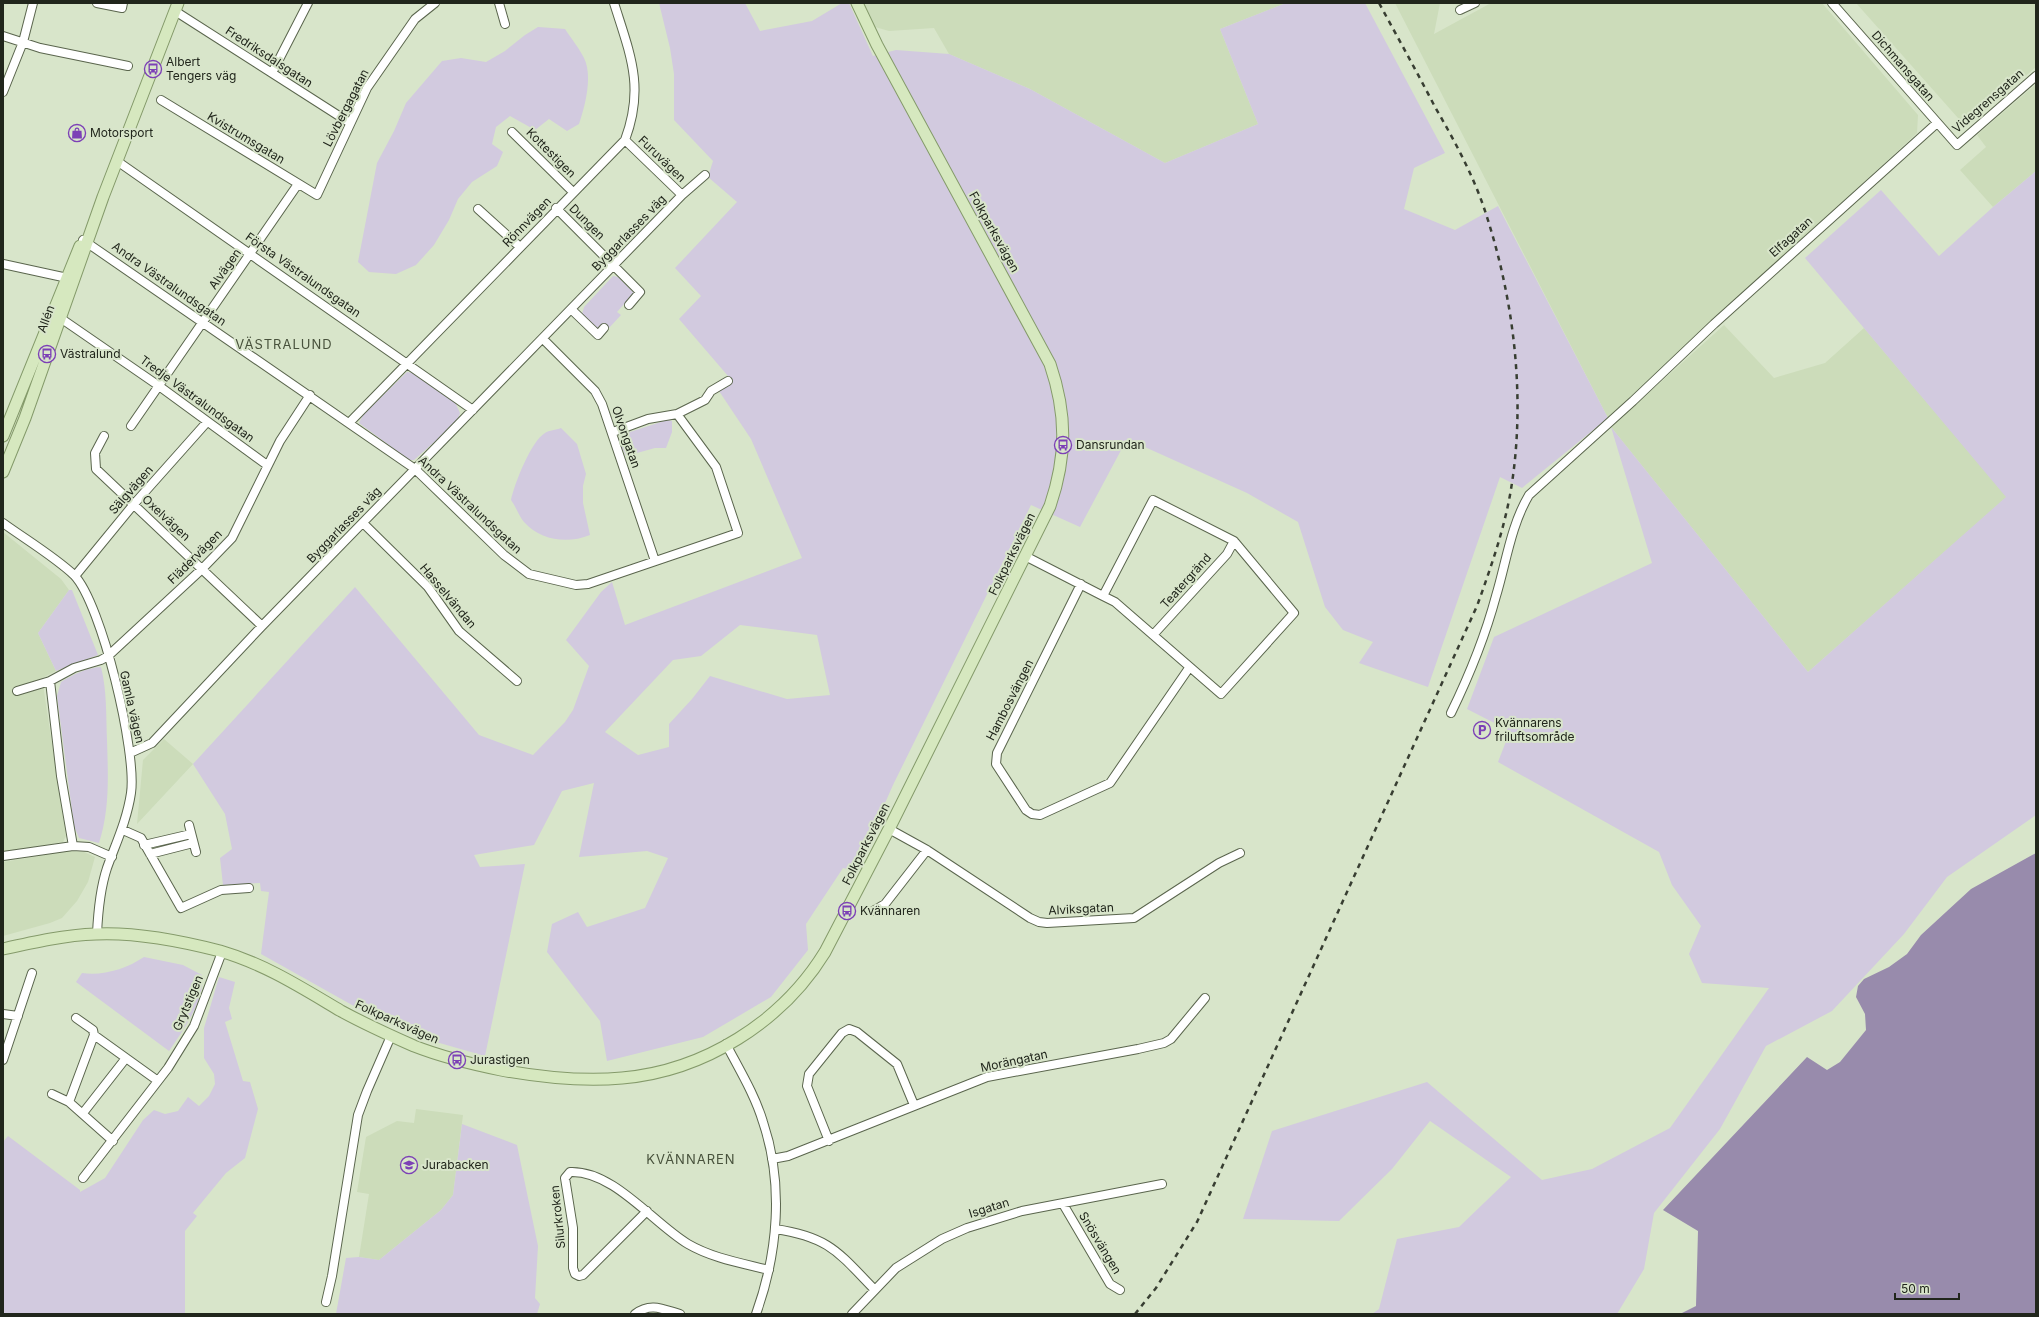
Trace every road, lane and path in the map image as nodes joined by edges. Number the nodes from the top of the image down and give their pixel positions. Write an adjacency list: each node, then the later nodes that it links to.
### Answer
1 (33, 3): 15 (street)
2 (97, 3): 3 (street)
3 (123, 3)
4 (308, 3): 17 (street)
5 (433, 3): 21 (street, Lövbergagatan)
6 (499, 3): 13 (street)
7 (614, 3): 24 (street, Rönnvägen)
8 (857, 3): 66 (main road, Folkparksvägen)
9 (1475, 3): 12 (street)
10 (1832, 3): 22 (street, Dichmansgatan)
11 (177, 7): 17 (street, Fredriksdalsgatan); 26 (main road, Allén)
12 (1460, 10)
13 (505, 24)
14 (3, 36): 15 (street)
15 (23, 42): 16 (street); 19 (street)
16 (128, 66)
17 (272, 73): 21 (street, Fredriksdalsgatan)
18 (2036, 76): 25 (street, Videgrensgatan)
19 (3, 92)
20 (161, 100): 28 (street, Kvistrumsgatan)
21 (350, 123): 30 (street, Lövbergagatan)
22 (1937, 123): 25 (street, Dichmansgatan); 79 (street, Elfagatan)
23 (512, 132): 29 (street, Kottestigen)
24 (625, 140): 29 (street, Rönnvägen); 31 (street, Furuvägen)
25 (1957, 145)
26 (117, 161): 34 (main road, Allén); 36 (street, Första Västralundsgatan)
27 (705, 175): 31 (street, Byggarlasses väg)
28 (298, 184): 30 (street, Kvistrumsgatan); 36 (street, Alvägen)
29 (573, 192): 32 (street, Rönnvägen)
30 (317, 195)
31 (682, 195): 38 (street, Byggarlasses väg)
32 (556, 208): 35 (street, Rönnvägen); 38 (street, Dungen)
33 (478, 209): 35 (street)
34 (85, 241): 39 (main road, Allén); 43 (street, Andra Västralundsgatan)
35 (520, 247): 46 (street, Rönnvägen)
36 (250, 254): 43 (street, Alvägen); 46 (street, Första Västralundsgatan)
37 (3, 264): 39 (street)
38 (615, 266): 40 (street, Dungen); 41 (street, Byggarlasses väg)
39 (71, 279): 42 (main road, Allén)
40 (629, 305)
41 (572, 310): 44 (street); 45 (street, Byggarlasses väg)
42 (56, 315): 48 (street, Tredje Västralundsgatan); 56 (main road, Allén); 58 (main road, Allén)
43 (203, 322): 48 (street, Alvägen); 49 (street, Andra Västralundsgatan)
44 (604, 328)
45 (543, 339): 50 (street, Byggarlasses väg); 55 (street, Olvongatan)
46 (408, 363): 50 (street, Första Västralundsgatan); 53 (street, Rönnvägen)
47 (728, 381): 51 (street)
48 (159, 386): 52 (street, Tredje Västralundsgatan); 54 (street, Alvägen)
49 (310, 396): 53 (street, Andra Västralundsgatan); 59 (street, Flädervägen)
50 (473, 410): 60 (street, Byggarlasses väg)
51 (677, 414): 55 (street); 67 (street, Andra Västralundsgatan)
52 (207, 422): 59 (street, Tredje Västralundsgatan); 62 (street, Sälgvägen)
53 (349, 423): 60 (street, Andra Västralundsgatan)
54 (131, 426)
55 (613, 432): 67 (street, Olvongatan)
56 (3, 434): 58 (street)
57 (104, 436): 62 (street, Oxelvägen)
58 (18, 439): 61 (main road, Allén)
59 (267, 465): 68 (street, Flädervägen)
60 (415, 469): 64 (street, Byggarlasses väg); 67 (street, Andra Västralundsgatan)
61 (3, 472)
62 (134, 504): 68 (street, Oxelvägen); 69 (street, Sälgvägen)
63 (3, 523): 69 (street, Gamla vägen)
64 (363, 523): 72 (street, Byggarlasses väg); 77 (street, Hasselvändan)
65 (1234, 541): 71 (street); 73 (street, Teatergränd); 75 (street)
66 (1025, 556): 70 (street); 82 (main road, Folkparksvägen)
67 (655, 561)
68 (202, 569): 72 (street, Oxelvägen); 74 (street, Flädervägen)
69 (75, 576): 74 (street, Gamla vägen)
70 (1081, 584): 71 (street); 75 (street, Hambosvängen)
71 (1103, 596): 73 (street)
72 (262, 626): 80 (street, Byggarlasses väg)
73 (1153, 635): 75 (street)
74 (108, 656): 76 (street); 80 (street, Gamla vägen)
75 (1189, 668)
76 (50, 681): 78 (street); 87 (street)
77 (517, 681)
78 (17, 691)
79 (1451, 713)
80 (130, 753): 83 (street, Gamla vägen)
81 (188, 825): 84 (street)
82 (889, 829): 88 (street, Alviksgatan); 106 (main road, Folkparksvägen)
83 (123, 830): 86 (street); 93 (street, Gamla vägen)
84 (191, 834): 85 (street); 86 (street)
85 (193, 843): 89 (street); 91 (street)
86 (144, 844): 91 (street)
87 (72, 846): 92 (street); 93 (street)
88 (927, 850): 90 (street, Alviksgatan); 95 (street)
89 (196, 852)
90 (1240, 853)
91 (150, 854): 94 (street)
92 (3, 856)
93 (112, 857): 96 (street, Gamla vägen)
94 (249, 888)
95 (873, 911)
96 (97, 934): 97 (main road, Folkparksvägen); 98 (main road, Folkparksvägen)
97 (3, 949)
98 (222, 952): 105 (main road, Folkparksvägen); 109 (street, Grytstigen)
99 (32, 973): 102 (street)
100 (1205, 998): 112 (street, Morängatan)
101 (3, 1014): 102 (street)
102 (18, 1016): 108 (street)
103 (76, 1018): 104 (street)
104 (94, 1035): 107 (street); 111 (street)
105 (391, 1036): 106 (main road, Folkparksvägen); 125 (street)
106 (726, 1044): 116 (street)
107 (126, 1058): 109 (street); 113 (street)
108 (3, 1060)
109 (158, 1081): 114 (street, Grytstigen)
110 (52, 1094): 111 (street)
111 (69, 1102): 113 (street)
112 (914, 1105): 115 (street, Morängatan); 115 (street)
113 (83, 1113): 114 (street)
114 (113, 1141): 117 (street, Grytstigen)
115 (829, 1141): 116 (street, Morängatan)
116 (772, 1159): 121 (street)
117 (83, 1178)
118 (1162, 1184): 119 (street, Isgatan)
119 (1063, 1204): 123 (street, Isgatan); 124 (street, Snösvängen)
120 (647, 1212): 120 (street, Silurkroken); 122 (street, Silurkroken)
121 (775, 1229): 122 (street); 123 (street)
122 (768, 1270): 128 (street)
123 (874, 1289): 129 (street, Isgatan)
124 (1120, 1290)
125 (326, 1302)
126 (635, 1314): 127 (street)
127 (680, 1314)
128 (756, 1314)
129 (852, 1314)

